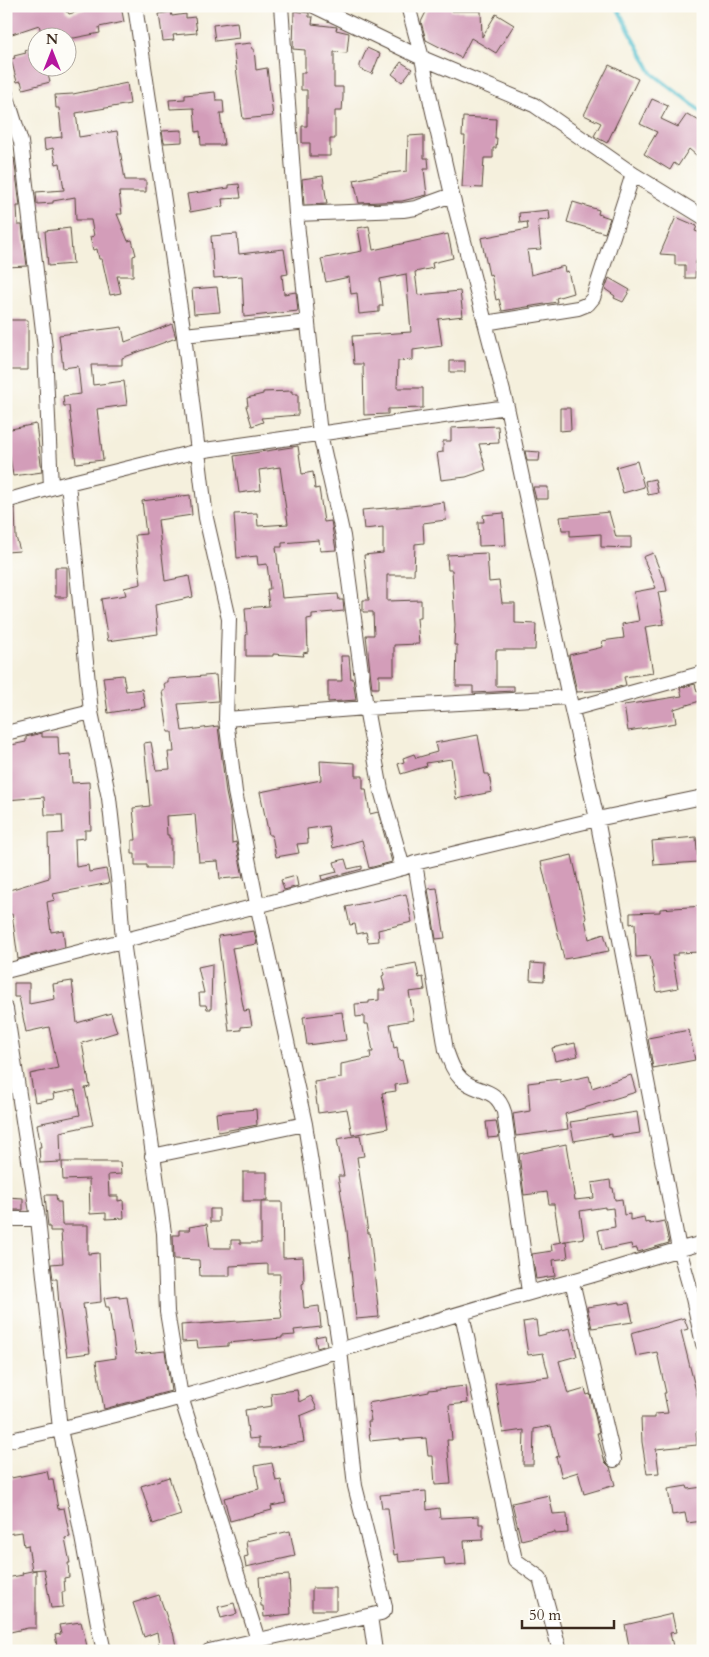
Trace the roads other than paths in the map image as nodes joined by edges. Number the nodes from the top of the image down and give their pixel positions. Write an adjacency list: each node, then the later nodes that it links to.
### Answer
1 (135, 6): 15 (street)
2 (281, 6): 11 (street)
3 (314, 6): 5 (street)
4 (408, 6): 5 (street)
5 (422, 58): 9 (street); 10 (street)
6 (6, 94): 7 (street)
7 (20, 142): 8 (street); 20 (street)
8 (6, 144)
9 (634, 174): 12 (street); 14 (street)
10 (452, 195): 11 (street); 14 (street)
11 (296, 214): 13 (street)
12 (703, 217)
13 (308, 322): 15 (street); 17 (street)
14 (486, 323): 16 (street)
15 (184, 335): 18 (street)
16 (507, 407): 17 (street); 23 (street)
17 (320, 434): 18 (street); 24 (street)
18 (198, 451): 19 (street); 26 (street)
19 (68, 483): 20 (street); 25 (street)
20 (51, 488): 21 (street)
21 (6, 501)
22 (703, 673): 23 (street)
23 (570, 703): 24 (street); 29 (street)
24 (366, 708): 26 (street); 30 (street)
25 (91, 712): 27 (street); 32 (street)
26 (226, 718): 31 (street)
27 (6, 733)
28 (703, 797): 29 (street)
29 (597, 819): 30 (street); 40 (street)
30 (409, 866): 31 (street); 42 (street)
31 (257, 904): 32 (street); 35 (street)
32 (123, 941): 33 (street); 36 (street)
33 (6, 971)
34 (6, 1009): 38 (street)
35 (305, 1124): 36 (street); 45 (street)
36 (152, 1156): 46 (street)
37 (6, 1219): 38 (street)
38 (38, 1219): 47 (street)
39 (703, 1243): 40 (street)
40 (679, 1249): 41 (street); 44 (street)
41 (572, 1281): 42 (street); 49 (street)
42 (529, 1292): 43 (street)
43 (462, 1314): 45 (street); 55 (street)
44 (703, 1344)
45 (340, 1350): 46 (street); 50 (street)
46 (181, 1397): 47 (street); 51 (street)
47 (60, 1430): 48 (street); 52 (street)
48 (6, 1441)
49 (614, 1460)
50 (370, 1616): 51 (street); 54 (street)
51 (258, 1640): 53 (street)
52 (104, 1651)
53 (209, 1651)
54 (375, 1651)
55 (560, 1651)

